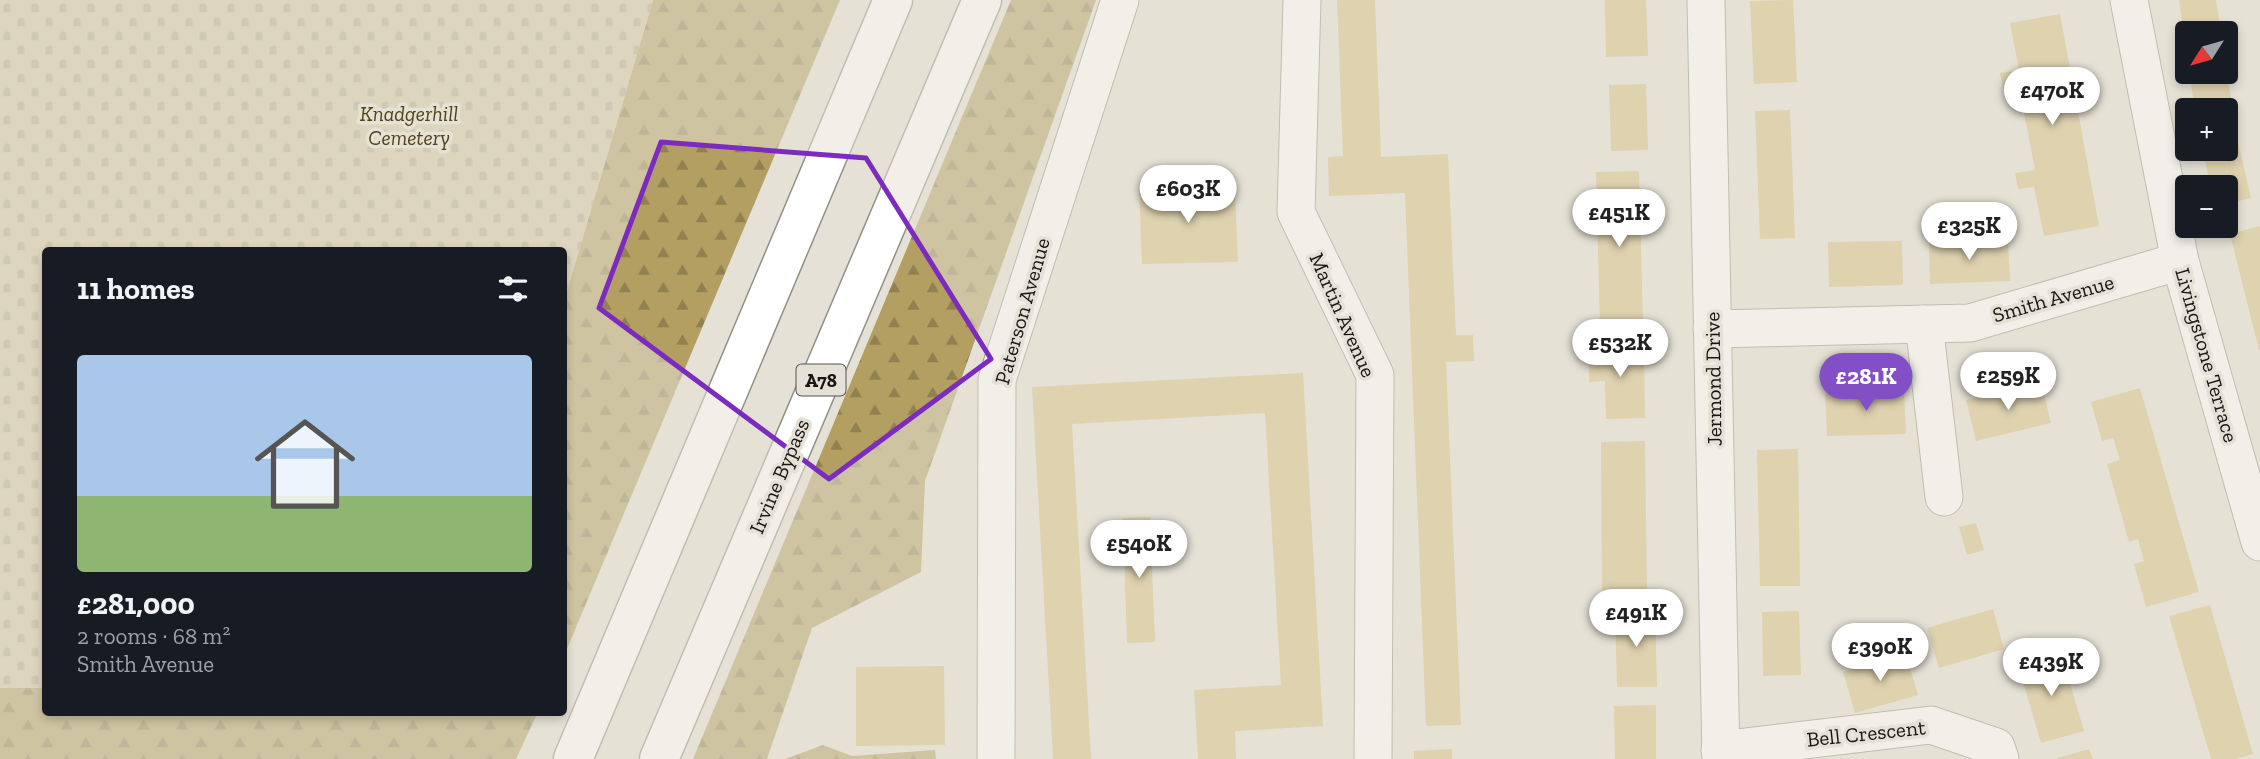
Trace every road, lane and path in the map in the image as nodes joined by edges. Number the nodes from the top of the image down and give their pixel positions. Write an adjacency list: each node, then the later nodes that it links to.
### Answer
1 (893, 0): 13 (highway)
2 (982, 0): 14 (highway, Irvine Bypass / A78)
3 (1119, 0): 15 (street, Paterson Avenue)
4 (1302, 0): 16 (street, Martin Avenue)
5 (1706, 0): 9 (street, Jermond Drive)
6 (2129, 0): 7 (street, Livingstone Terrace)
7 (2180, 261): 8 (street, Smith Avenue); 11 (street, Livingstone Terrace)
8 (1924, 324): 9 (street, Smith Avenue); 10 (street)
9 (1712, 329): 12 (street, Jermond Drive)
10 (1944, 497)
11 (2260, 542)
12 (1721, 754): 17 (street, Bell Crescent)
13 (573, 759)
14 (659, 759)
15 (996, 759)
16 (1373, 759)
17 (2000, 759)

